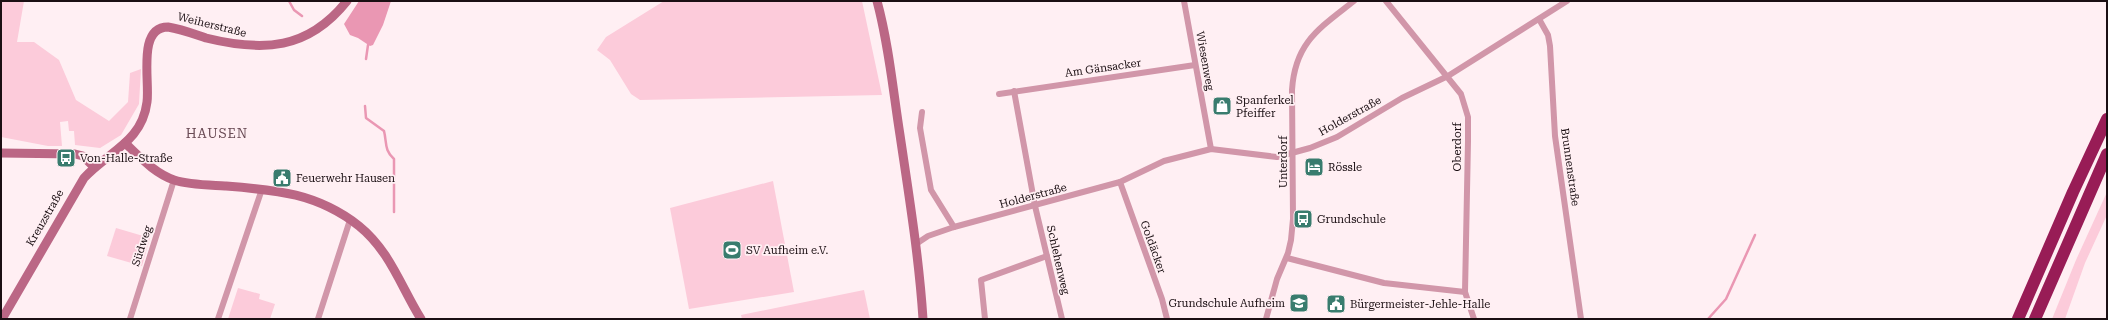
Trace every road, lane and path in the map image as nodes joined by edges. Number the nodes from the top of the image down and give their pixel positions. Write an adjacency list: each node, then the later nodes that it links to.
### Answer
1 (347, 1): 14 (street, Weiherstraße)
2 (877, 1): 26 (street)
3 (1184, 1): 8 (street, Wiesenweg)
4 (1354, 1): 17 (street, Unterdorf)
5 (1386, 1): 9 (street, Oberdorf)
6 (1567, 1): 7 (street, Holderstraße)
7 (1539, 19): 9 (street, Holderstraße); 41 (street, Brunnenstraße)
8 (1196, 65): 10 (street, Am Gänsacker); 15 (street, Wiesenweg)
9 (1448, 76): 17 (street, Holderstraße); 29 (street, Oberdorf)
10 (1014, 91): 11 (street, Am Gänsacker); 23 (street)
11 (999, 94)
12 (922, 112): 25 (street)
13 (2107, 119): 42 (highway)
14 (126, 143): 19 (street, Kreuzstraße); 20 (street)
15 (1211, 149): 17 (street, Holderstraße); 21 (street, Holderstraße)
16 (1, 153): 19 (street)
17 (1293, 154): 28 (street, Unterdorf)
18 (2107, 154): 43 (highway)
19 (94, 167): 30 (street, Kreuzstraße)
20 (174, 180): 22 (street); 31 (street, Südweg)
21 (1120, 182): 23 (street, Holderstraße); 38 (street, Goldäcker)
22 (262, 189): 24 (street); 32 (street)
23 (1035, 206): 25 (street, Holderstraße); 27 (street, Schlehenweg)
24 (350, 220): 33 (street); 34 (street)
25 (954, 227): 26 (street, Holderstraße)
26 (916, 244): 35 (street)
27 (1047, 256): 36 (street); 37 (street, Schlehenweg)
28 (1287, 258): 29 (street); 39 (street, Unterdorf)
29 (1465, 292): 40 (street, Oberdorf)
30 (2, 319)
31 (130, 319)
32 (218, 319)
33 (318, 319)
34 (421, 319)
35 (923, 319)
36 (985, 319)
37 (1062, 319)
38 (1167, 319)
39 (1266, 319)
40 (1474, 319)
41 (1581, 319)
42 (2018, 319)
43 (2035, 319)

